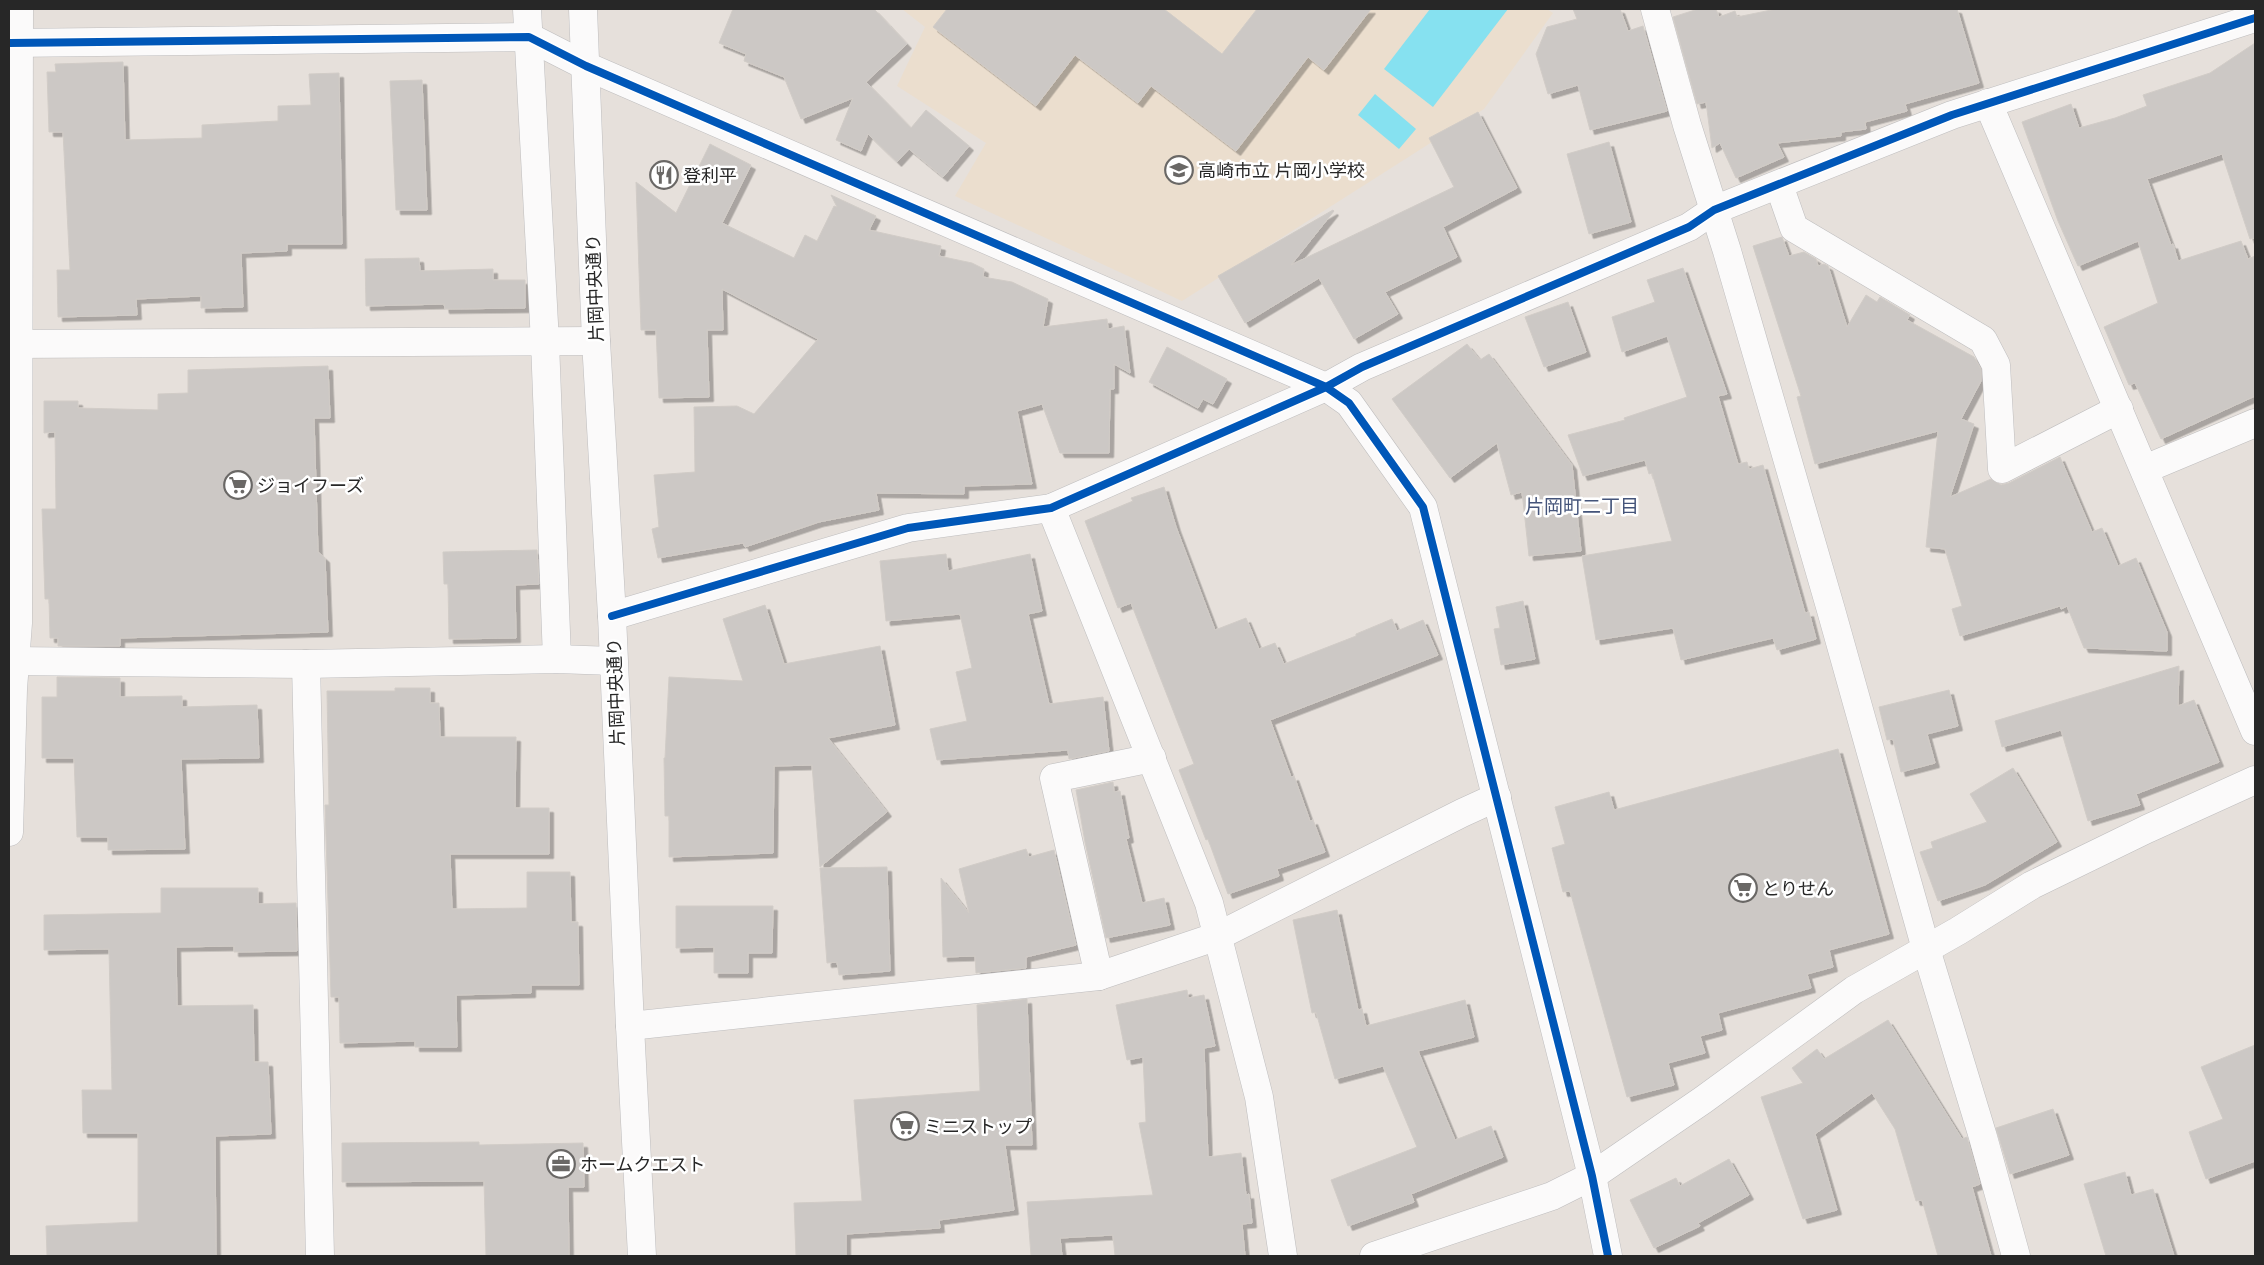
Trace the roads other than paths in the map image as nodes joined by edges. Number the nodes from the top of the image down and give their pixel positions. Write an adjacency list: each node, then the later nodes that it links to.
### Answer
1 (19, 9): 7 (street)
2 (527, 9): 6 (street)
3 (583, 9): 8 (street, 片岡中央通り)
4 (1655, 9): 11 (street)
5 (2255, 18): 9 (street)
6 (529, 37): 7 (street); 8 (street); 13 (street)
7 (13, 43): 14 (street)
8 (586, 66): 12 (street, 片岡中央通り); 15 (street)
9 (1988, 104): 10 (street); 16 (street)
10 (1779, 185): 11 (street); 16 (street)
11 (1714, 210): 15 (street); 31 (street)
12 (596, 341): 13 (street); 20 (street, 片岡中央通り)
13 (545, 342): 14 (street); 21 (street)
14 (13, 344): 22 (street)
15 (1326, 386): 19 (street); 28 (street)
16 (2119, 409): 18 (street)
17 (2255, 423): 18 (street)
18 (2145, 469): 25 (street)
19 (1051, 508): 20 (street); 26 (street)
20 (612, 616): 23 (street, 片岡中央通り)
21 (557, 659): 23 (street); 24 (street)
22 (12, 661): 24 (street); 29 (street)
23 (613, 662): 33 (street, 片岡中央通り)
24 (306, 664): 35 (street)
25 (2255, 731)
26 (1152, 758): 30 (street); 32 (street)
27 (2255, 780): 31 (street)
28 (1497, 797): 30 (street); 34 (street)
29 (9, 832)
30 (1218, 936): 32 (street); 37 (street)
31 (1926, 949): 34 (street); 40 (street)
32 (1099, 976): 33 (street)
33 (630, 1026): 36 (street, 片岡中央通り)
34 (1592, 1176): 38 (street); 39 (street)
35 (320, 1256)
36 (642, 1256)
37 (1284, 1256)
38 (1374, 1256)
39 (1608, 1256)
40 (2016, 1256)

